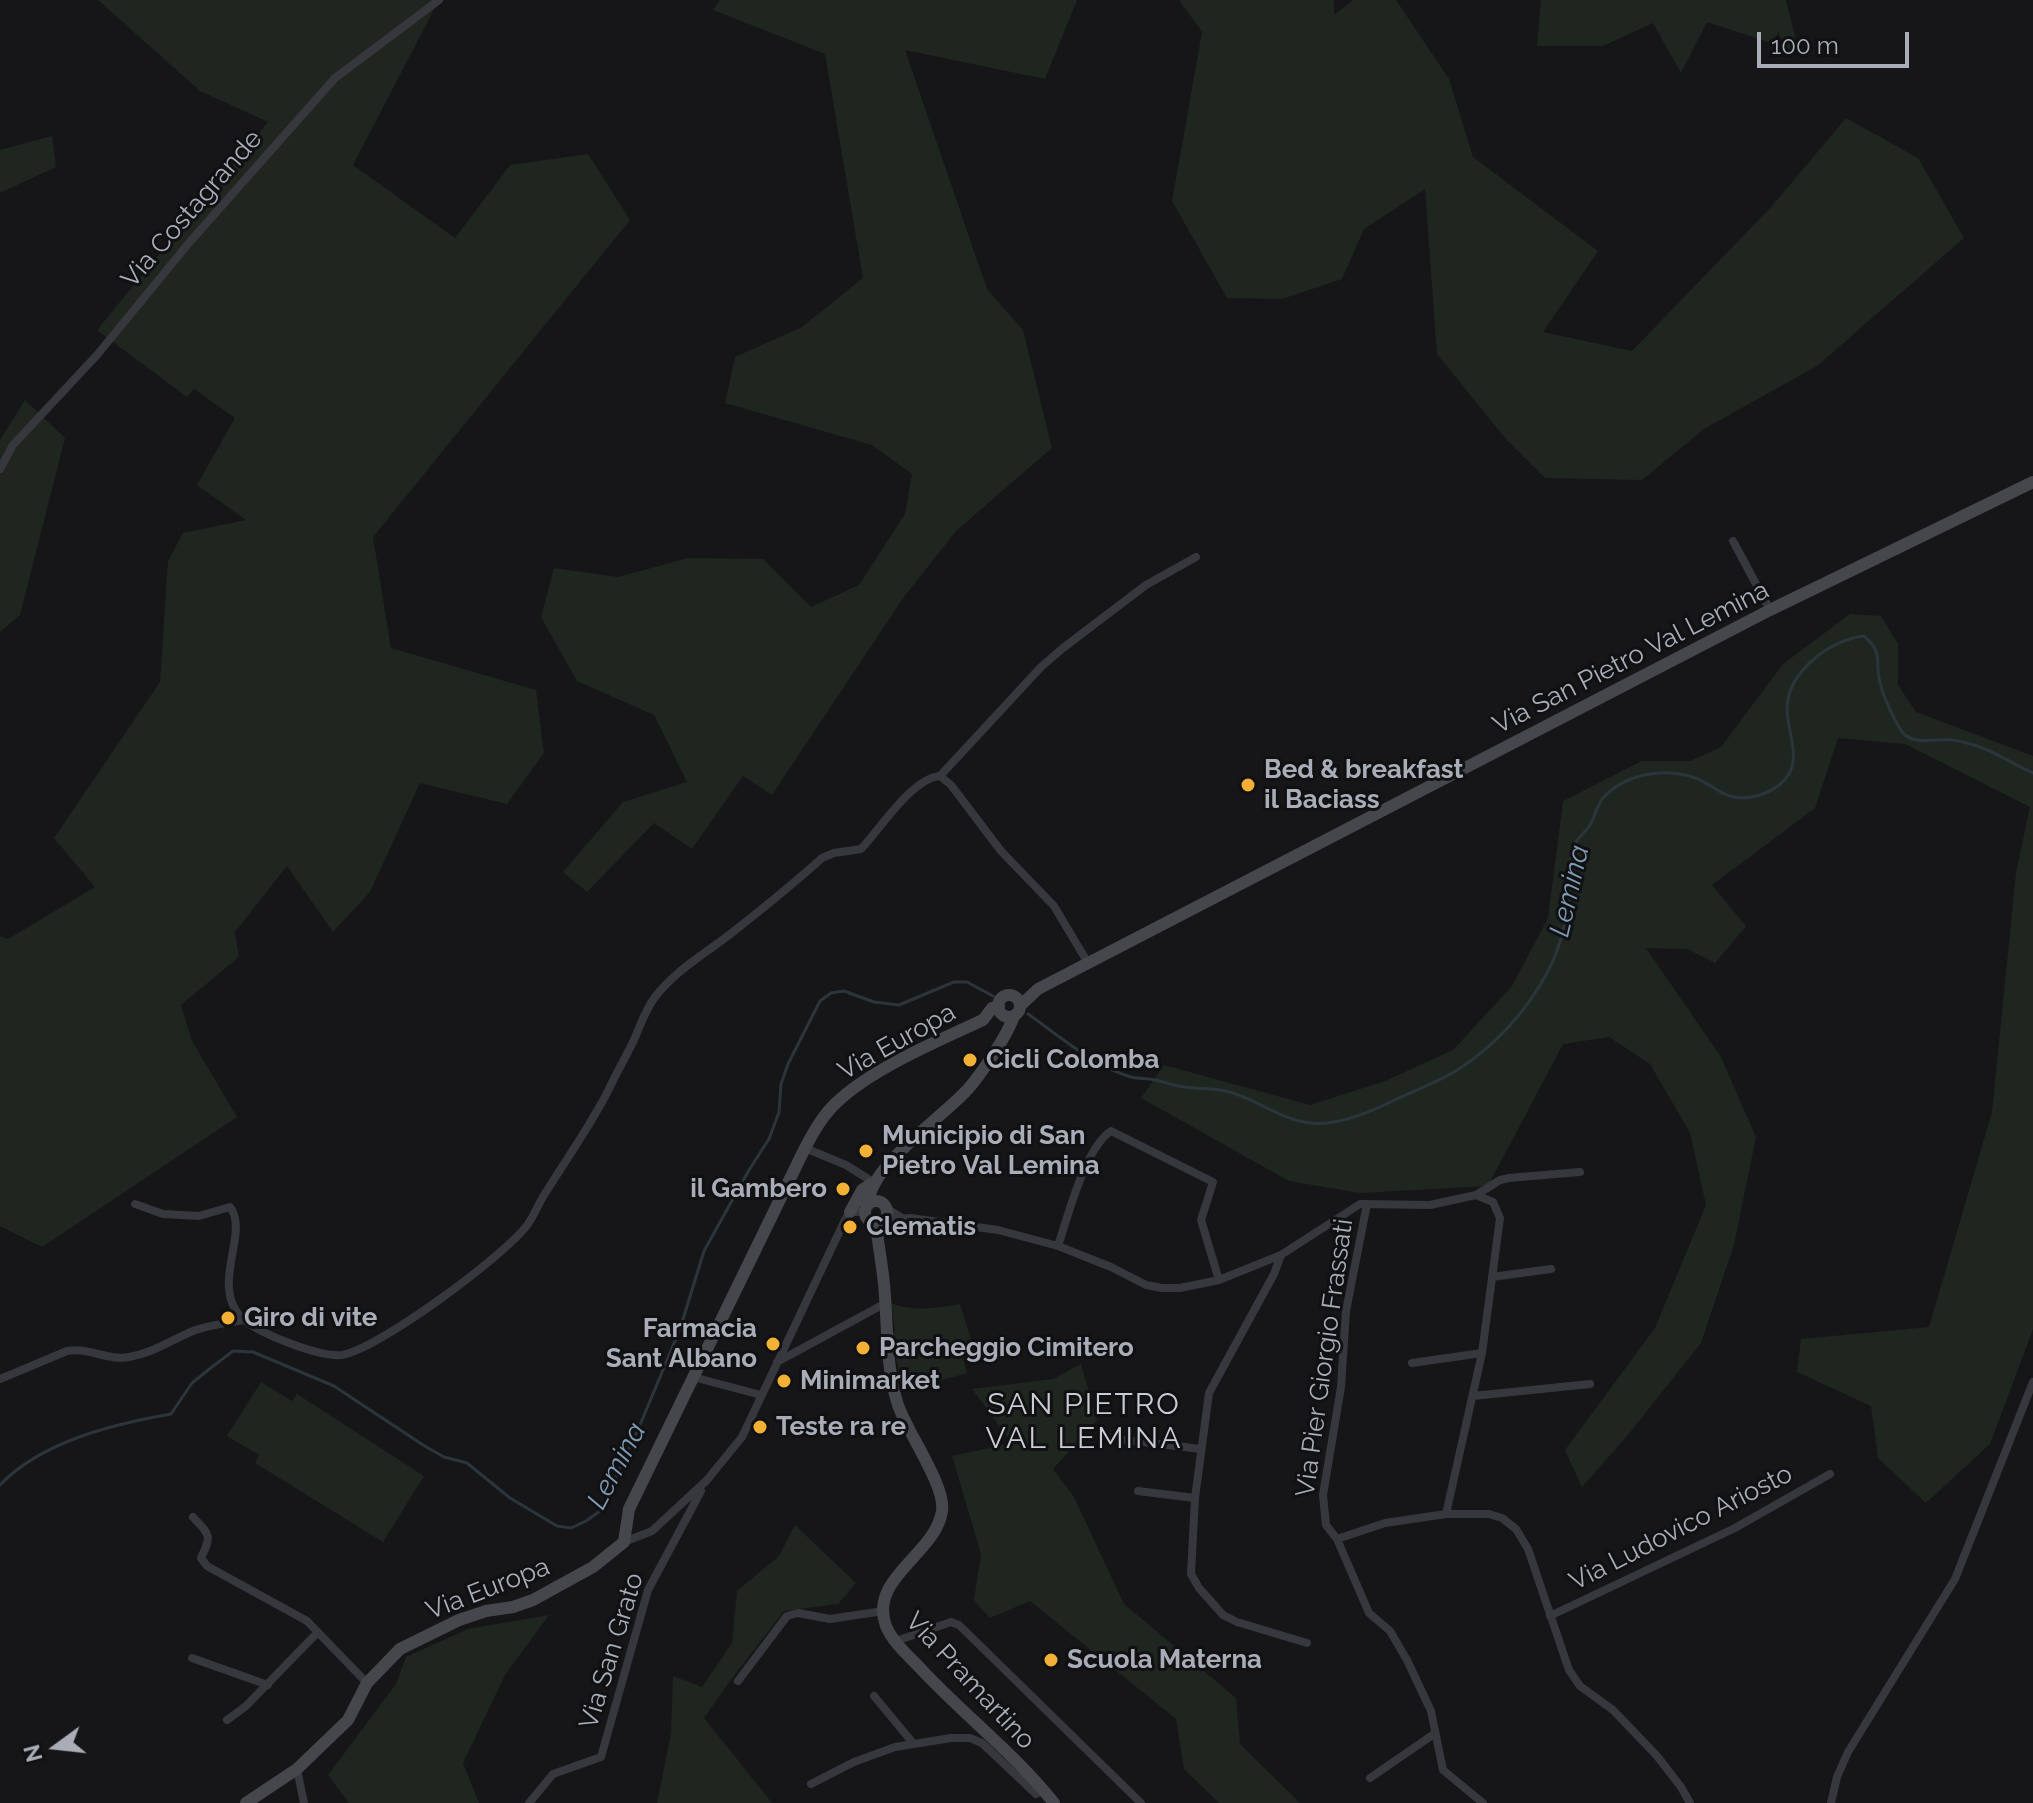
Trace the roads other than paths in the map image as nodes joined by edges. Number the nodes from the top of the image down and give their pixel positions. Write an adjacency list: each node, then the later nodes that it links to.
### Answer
1 (439, 0): 2 (street, Via Costagrande)
2 (0, 469)
3 (2033, 482): 6 (street, Via San Pietro Val Lemina)
4 (1733, 541): 6 (street)
5 (1196, 557): 7 (street)
6 (1770, 610): 8 (street, Via San Pietro Val Lemina)
7 (940, 776): 8 (street); 26 (street)
8 (1088, 963): 9 (street, Via San Pietro Val Lemina)
9 (1038, 989): 10 (street, Via San Pietro Val Lemina); 10 (street, Via San Pietro Val Lemina)
10 (1009, 1012): 11 (street, Via Europa); 13 (street)
11 (805, 1148): 13 (street); 30 (street, Via Europa)
12 (1580, 1172): 14 (street)
13 (878, 1178): 17 (street); 18 (street, Via Pramartino); 19 (street)
14 (1476, 1195): 16 (street); 23 (street)
15 (135, 1204): 26 (street)
16 (1367, 1204): 21 (street, Via Pier Giorgio Frassati); 44 (street, Via Pier Giorgio Frassati)
17 (867, 1208): 18 (street); 18 (street); 19 (street)
18 (882, 1214): 20 (street, Via Pier Giorgio Frassati); 25 (street, Via Pramartino)
19 (848, 1216): 28 (street)
20 (1058, 1246): 24 (street, Via Pier Giorgio Frassati); 24 (street)
21 (1281, 1255): 24 (street, Via Pier Giorgio Frassati); 37 (street)
22 (1551, 1269): 23 (street)
23 (1492, 1277): 27 (street)
24 (1219, 1280)
25 (884, 1304): 28 (street); 46 (street, Via Pramartino)
26 (243, 1320): 31 (street)
27 (1482, 1353): 29 (street); 35 (street)
28 (776, 1362): 34 (street)
29 (1412, 1363)
30 (693, 1377): 34 (street); 45 (street, Via Europa)
31 (0, 1379)
32 (2033, 1382): 70 (street)
33 (1590, 1384): 35 (street)
34 (761, 1395): 39 (street)
35 (1473, 1396): 42 (street)
36 (1101, 1437): 37 (street)
37 (1201, 1449): 41 (street)
38 (1830, 1474): 47 (street, Via Ludovico Ariosto)
39 (707, 1480): 45 (street); 65 (street, Via San Grato)
40 (1138, 1491): 41 (street)
41 (1195, 1498): 50 (street)
42 (1446, 1514): 44 (street); 47 (street)
43 (193, 1517): 48 (street)
44 (1337, 1539): 57 (street, Via Pier Giorgio Frassati)
45 (624, 1542): 53 (street, Via Europa)
46 (883, 1611): 49 (street, Via Pramartino); 52 (street)
47 (1550, 1616): 69 (street)
48 (318, 1632): 53 (street); 54 (street)
49 (896, 1641): 62 (street, Via Pramartino); 67 (street)
50 (1307, 1643)
51 (192, 1658): 54 (street)
52 (738, 1681)
53 (367, 1683): 59 (street, Via Europa)
54 (268, 1685): 56 (street)
55 (874, 1696): 58 (street)
56 (227, 1720)
57 (1434, 1734): 60 (street); 68 (street, Via Pier Giorgio Frassati)
58 (913, 1743): 61 (street); 62 (street)
59 (297, 1769): 63 (street, Via Europa); 64 (street)
60 (1370, 1778)
61 (811, 1784)
62 (1043, 1789): 66 (street, Via Pramartino)
63 (246, 1803)
64 (304, 1803)
65 (529, 1803)
66 (1054, 1803)
67 (1141, 1803)
68 (1483, 1803)
69 (1690, 1803)
70 (1831, 1803)

